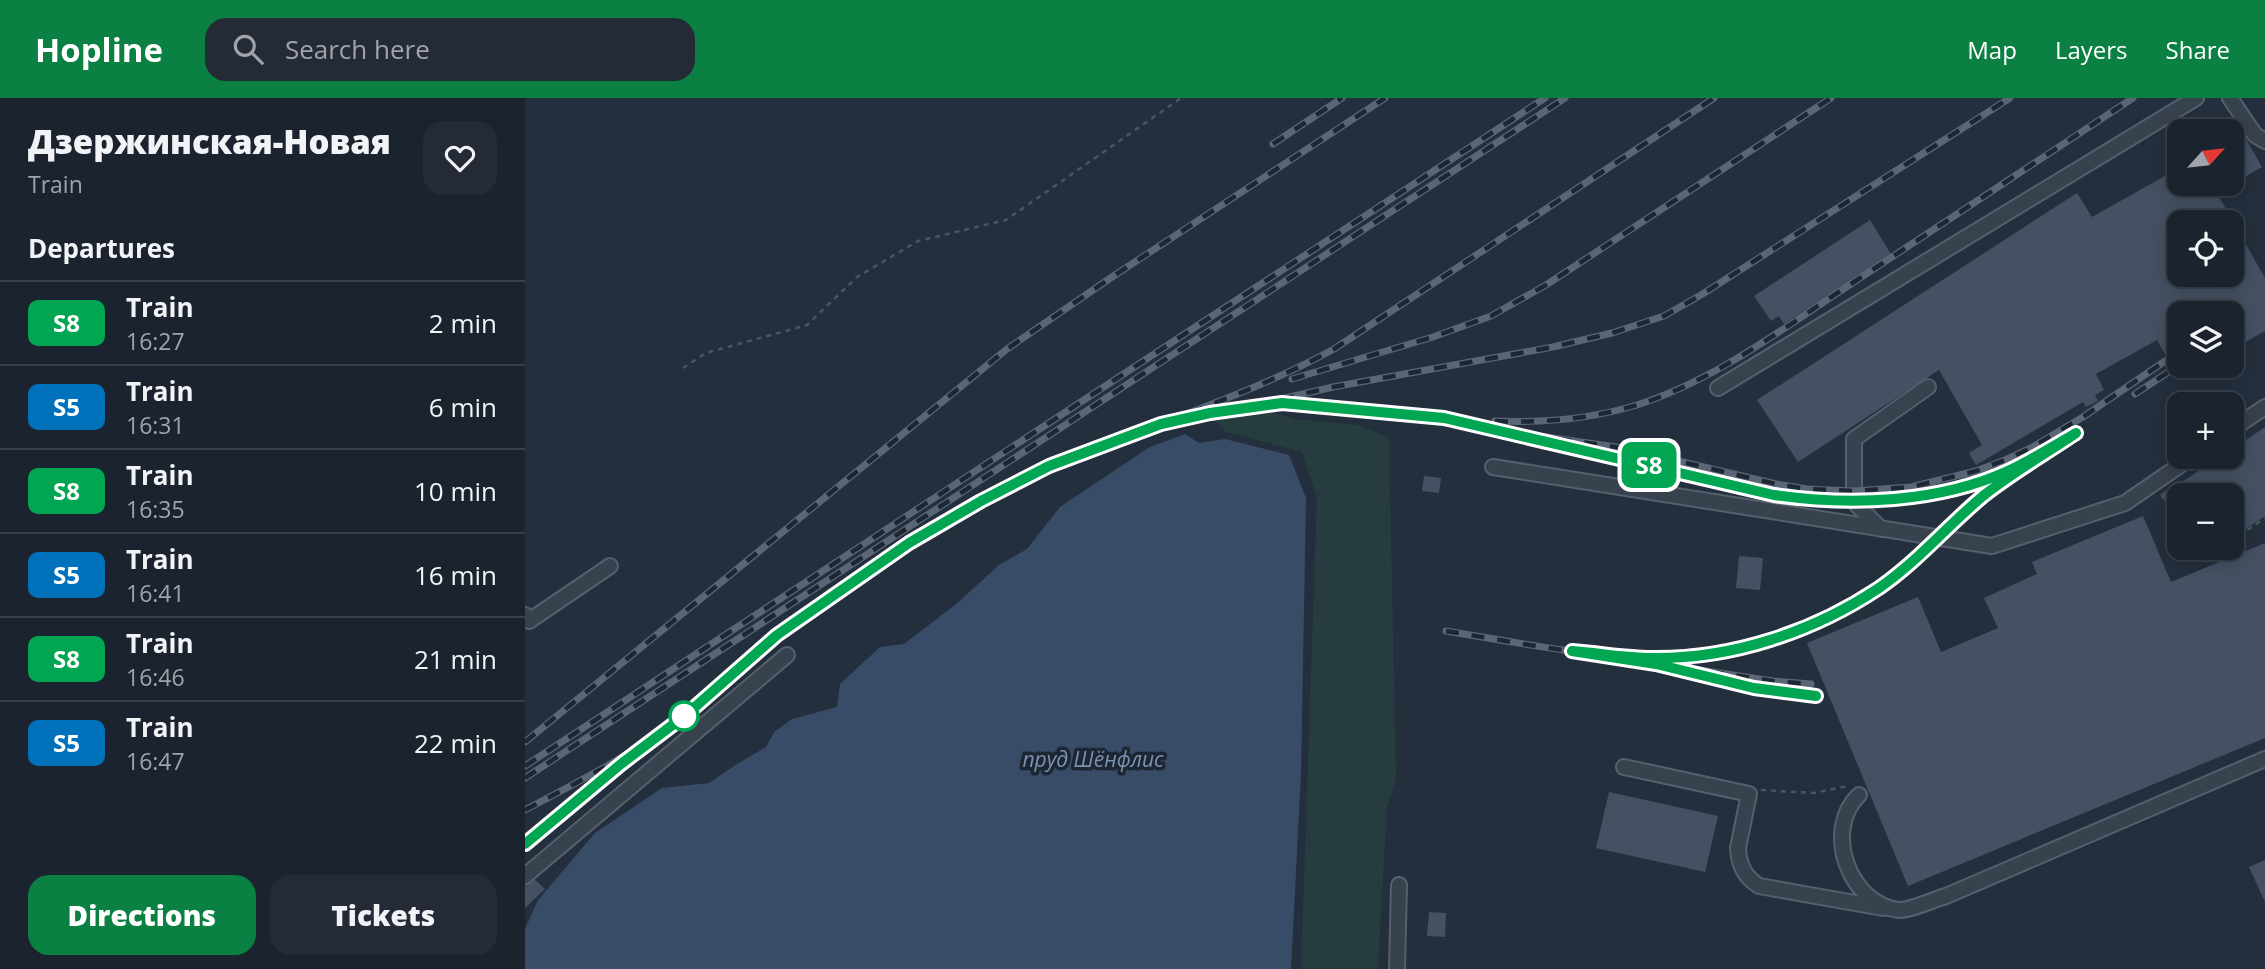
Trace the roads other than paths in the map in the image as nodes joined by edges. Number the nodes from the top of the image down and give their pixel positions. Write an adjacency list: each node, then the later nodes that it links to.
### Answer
1 (2196, 98): 5 (street)
2 (2230, 98): 3 (street)
3 (2265, 141)
4 (1928, 387): 10 (street)
5 (1718, 388)
6 (2265, 407): 7 (street)
7 (2244, 421)
8 (1493, 467): 10 (street)
9 (2175, 469): 10 (street)
10 (1881, 529)
11 (610, 566): 12 (street)
12 (525, 615)
13 (787, 655): 17 (street)
14 (2265, 759): 19 (street)
15 (1624, 767): 19 (street)
16 (1856, 789): 19 (street)
17 (525, 876)
18 (1399, 885): 20 (street)
19 (1901, 911)
20 (1397, 969)

